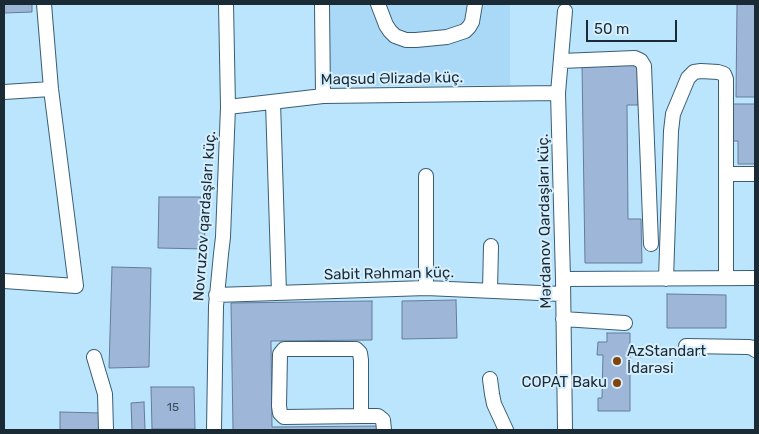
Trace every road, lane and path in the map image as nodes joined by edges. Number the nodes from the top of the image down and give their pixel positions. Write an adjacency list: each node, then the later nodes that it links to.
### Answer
1 (44, 4): 8 (street)
2 (226, 4): 13 (street, Novruzov qardaşları küç.)
3 (322, 4): 11 (street)
4 (378, 4): 5 (street)
5 (475, 4)
6 (565, 11): 7 (street, Mərdanov Qardaşları küç.)
7 (561, 61): 10 (street, Mərdanov Qardaşları küç.); 17 (street)
8 (52, 89): 9 (street); 23 (street)
9 (4, 92)
10 (558, 93): 11 (street, Maqsud Əlizadə küç.); 21 (street, Mərdanov Qardaşları küç.)
11 (322, 96): 12 (street, Maqsud Əlizadə küç.)
12 (273, 102): 13 (street, Maqsud Əlizadə küç.); 26 (street)
13 (228, 107): 28 (street, Novruzov qardaşları küç.)
14 (727, 174): 15 (street); 19 (street); 22 (street)
15 (755, 174)
16 (426, 176): 24 (street)
17 (651, 244)
18 (491, 246): 25 (street)
19 (726, 278): 20 (street); 22 (street)
20 (755, 278)
21 (563, 279): 22 (street); 27 (street, Mərdanov Qardaşları küç.)
22 (666, 279)
23 (4, 281)
24 (426, 288): 25 (street, Sabit Rəhman küç.); 26 (street, Sabit Rəhman küç.)
25 (490, 290): 27 (street, Sabit Rəhman küç.)
26 (278, 293): 28 (street, Sabit Rəhman küç.)
27 (562, 294): 29 (street, Mərdanov Qardaşları küç.)
28 (216, 295): 37 (street, Novruzov qardaşları küç.)
29 (563, 319): 30 (street); 40 (street, Mərdanov Qardaşları küç.)
30 (625, 323)
31 (686, 346): 32 (street)
32 (755, 350)
33 (94, 357): 36 (street)
34 (490, 379): 39 (street)
35 (361, 416): 35 (street); 38 (street)
36 (106, 430)
37 (214, 430)
38 (384, 430)
39 (506, 430)
40 (565, 430)

